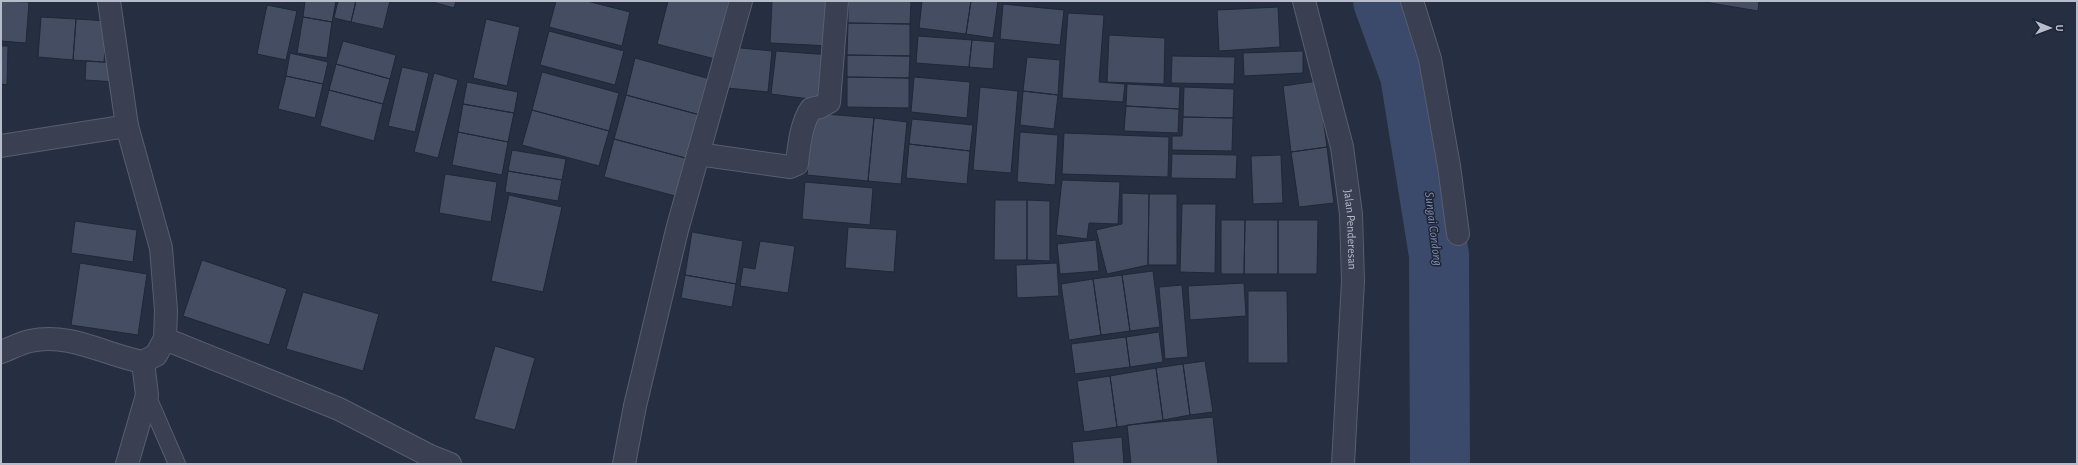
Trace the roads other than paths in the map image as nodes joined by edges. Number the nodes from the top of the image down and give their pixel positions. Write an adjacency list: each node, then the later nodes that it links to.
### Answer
1 (109, 1): 6 (street)
2 (741, 1): 8 (street)
3 (837, 1): 8 (street)
4 (1304, 1): 18 (street, Jalan Penderesan)
5 (1412, 1): 9 (street)
6 (127, 126): 7 (street); 10 (street)
7 (1, 146)
8 (698, 154): 17 (street)
9 (1458, 234)
10 (165, 340): 12 (street); 16 (street)
11 (1, 352): 12 (street)
12 (143, 362): 13 (street)
13 (146, 395): 14 (street); 15 (lane)
14 (127, 464)
15 (177, 464)
16 (450, 464)
17 (624, 464)
18 (1343, 464)

